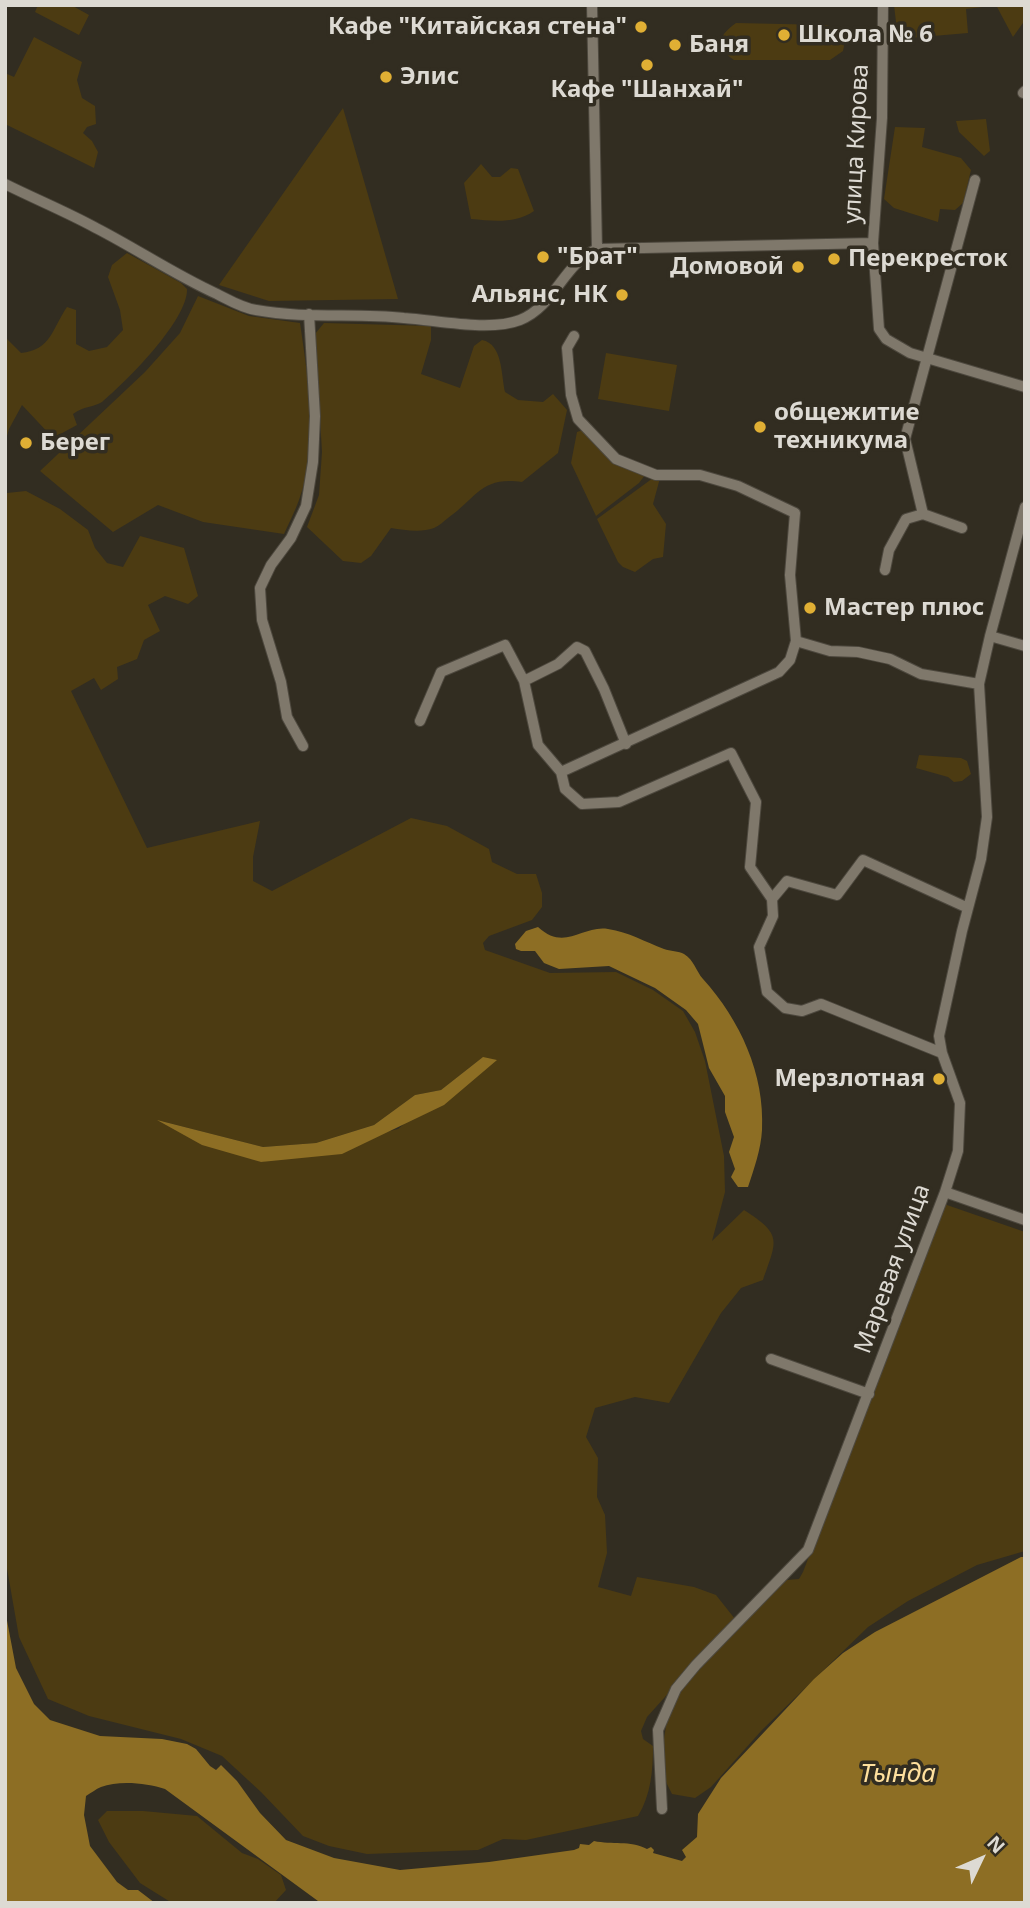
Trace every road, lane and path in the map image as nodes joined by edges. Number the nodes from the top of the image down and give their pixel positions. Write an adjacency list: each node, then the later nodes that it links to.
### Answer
1 (592, 5): 6 (street)
2 (883, 5): 5 (street, улица Кирова)
3 (975, 180): 9 (street)
4 (5, 184): 7 (street)
5 (873, 243): 6 (street); 9 (street, улица Кирова)
6 (597, 249): 7 (street)
7 (309, 314): 22 (street)
8 (574, 336): 16 (street)
9 (927, 359): 10 (street, улица Кирова); 12 (street)
10 (1025, 387)
11 (1025, 507): 15 (street, Маревая улица)
12 (923, 513): 13 (street); 14 (street)
13 (962, 528)
14 (885, 570)
15 (990, 636): 17 (street); 19 (street, Маревая улица)
16 (796, 641): 19 (street); 21 (street)
17 (1025, 646)
18 (524, 681): 20 (street); 21 (street); 23 (street)
19 (979, 684): 25 (street, Маревая улица)
20 (421, 721)
21 (626, 744): 23 (street)
22 (303, 746)
23 (561, 772): 24 (street)
24 (772, 899): 25 (street); 26 (street)
25 (968, 908): 26 (street, Маревая улица)
26 (942, 1053): 27 (street, Маревая улица)
27 (945, 1192): 28 (street); 30 (street, Маревая улица)
28 (1025, 1220)
29 (771, 1359): 30 (street)
30 (869, 1394): 31 (street, Маревая улица)
31 (662, 1809)

